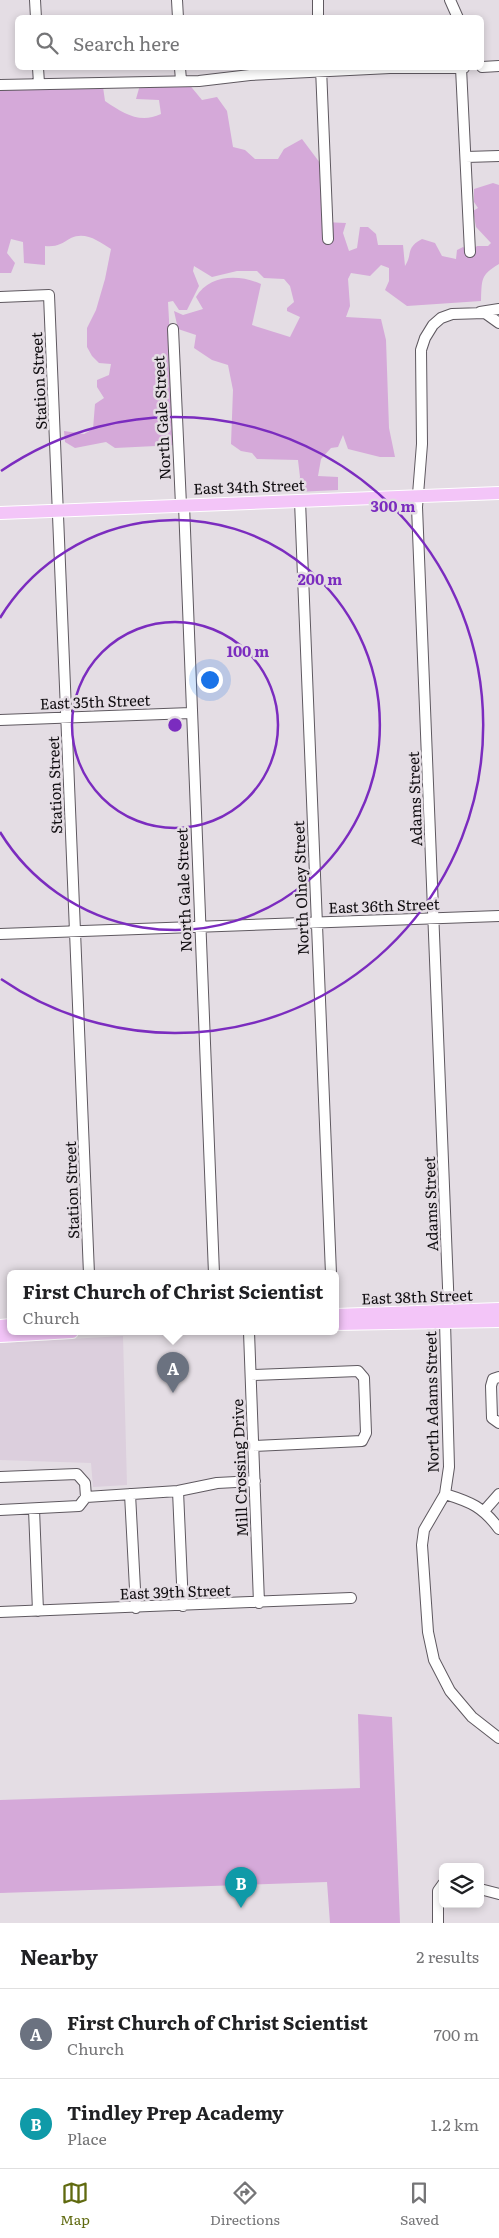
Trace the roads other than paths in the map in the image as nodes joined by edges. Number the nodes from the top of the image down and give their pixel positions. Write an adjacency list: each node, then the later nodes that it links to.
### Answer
1 (35, 0): 5 (street)
2 (177, 0): 6 (street)
3 (318, 0): 7 (street)
4 (450, 0): 8 (street)
5 (36, 15)
6 (178, 15)
7 (318, 15)
8 (457, 15)
9 (499, 66): 10 (street)
10 (484, 67)
11 (38, 70): 16 (street)
12 (180, 70): 15 (street)
13 (321, 70): 15 (street); 20 (street)
14 (462, 70): 19 (street)
15 (181, 80): 16 (street)
16 (39, 83): 17 (street)
17 (0, 85)
18 (499, 156): 19 (street)
19 (466, 158): 21 (street)
20 (328, 238)
21 (470, 252)
22 (0, 297): 31 (street, Station Street)
23 (499, 310): 24 (street, Adams Street)
24 (478, 312): 25 (street); 28 (street, Adams Street)
25 (499, 323)
26 (172, 329): 30 (street, North Gale Street)
27 (499, 493): 28 (main road, East 34th Street)
28 (418, 496): 29 (main road, East 34th Street); 37 (street, Adams Street)
29 (300, 501): 30 (main road, East 34th Street); 38 (street, North Olney Street)
30 (182, 505): 31 (main road, East 34th Street); 33 (street, North Gale Street)
31 (58, 511): 32 (main road, East 34th Street); 34 (street, Station Street)
32 (0, 513)
33 (191, 712): 34 (street, East 35th Street); 39 (street, North Gale Street)
34 (67, 718): 35 (street, East 35th Street); 40 (street, Station Street)
35 (0, 720)
36 (499, 916): 37 (street, East 36th Street)
37 (434, 918): 38 (street, East 36th Street); 47 (street, Adams Street)
38 (316, 923): 39 (street, East 36th Street); 44 (street, North Olney Street)
39 (200, 926): 40 (street, East 36th Street); 43 (street, North Gale Street)
40 (76, 931): 41 (street, East 36th Street); 42 (street, Station Street)
41 (0, 934)
42 (89, 1270)
43 (214, 1270)
44 (331, 1270)
45 (499, 1309): 47 (main road, East 38th Street)
46 (339, 1315): 47 (main road, East 38th Street)
47 (447, 1317): 48 (main road, East 38th Street); 49 (main road, East 38th Street); 61 (street, North Adams Street)
48 (499, 1321)
49 (339, 1324)
50 (18, 1335): 52 (main road)
51 (249, 1335): 53 (street, Mill Crossing Drive)
52 (0, 1336)
53 (251, 1375): 56 (street, Mill Crossing Drive); 56 (street)
54 (499, 1377): 55 (street)
55 (499, 1423)
56 (254, 1446): 58 (street, Mill Crossing Drive)
57 (0, 1477): 63 (street)
58 (255, 1481): 59 (street); 69 (street, Mill Crossing Drive)
59 (178, 1491): 60 (street); 70 (street)
60 (130, 1494): 63 (street); 71 (street)
61 (445, 1494): 66 (street); 74 (street, North Adams Street)
62 (499, 1494): 66 (street)
63 (86, 1497): 64 (street)
64 (34, 1509): 65 (street); 72 (street)
65 (0, 1510)
66 (484, 1511): 67 (street)
67 (499, 1529)
68 (351, 1598): 69 (street, East 39th Street)
69 (259, 1604): 70 (street, East 39th Street)
70 (183, 1606): 71 (street, East 39th Street)
71 (136, 1608): 72 (street, East 39th Street)
72 (38, 1611): 73 (street, East 39th Street)
73 (0, 1612)
74 (499, 1738)
75 (439, 1890): 78 (street)
76 (484, 1890): 77 (street)
77 (499, 1894)
78 (438, 1923)

